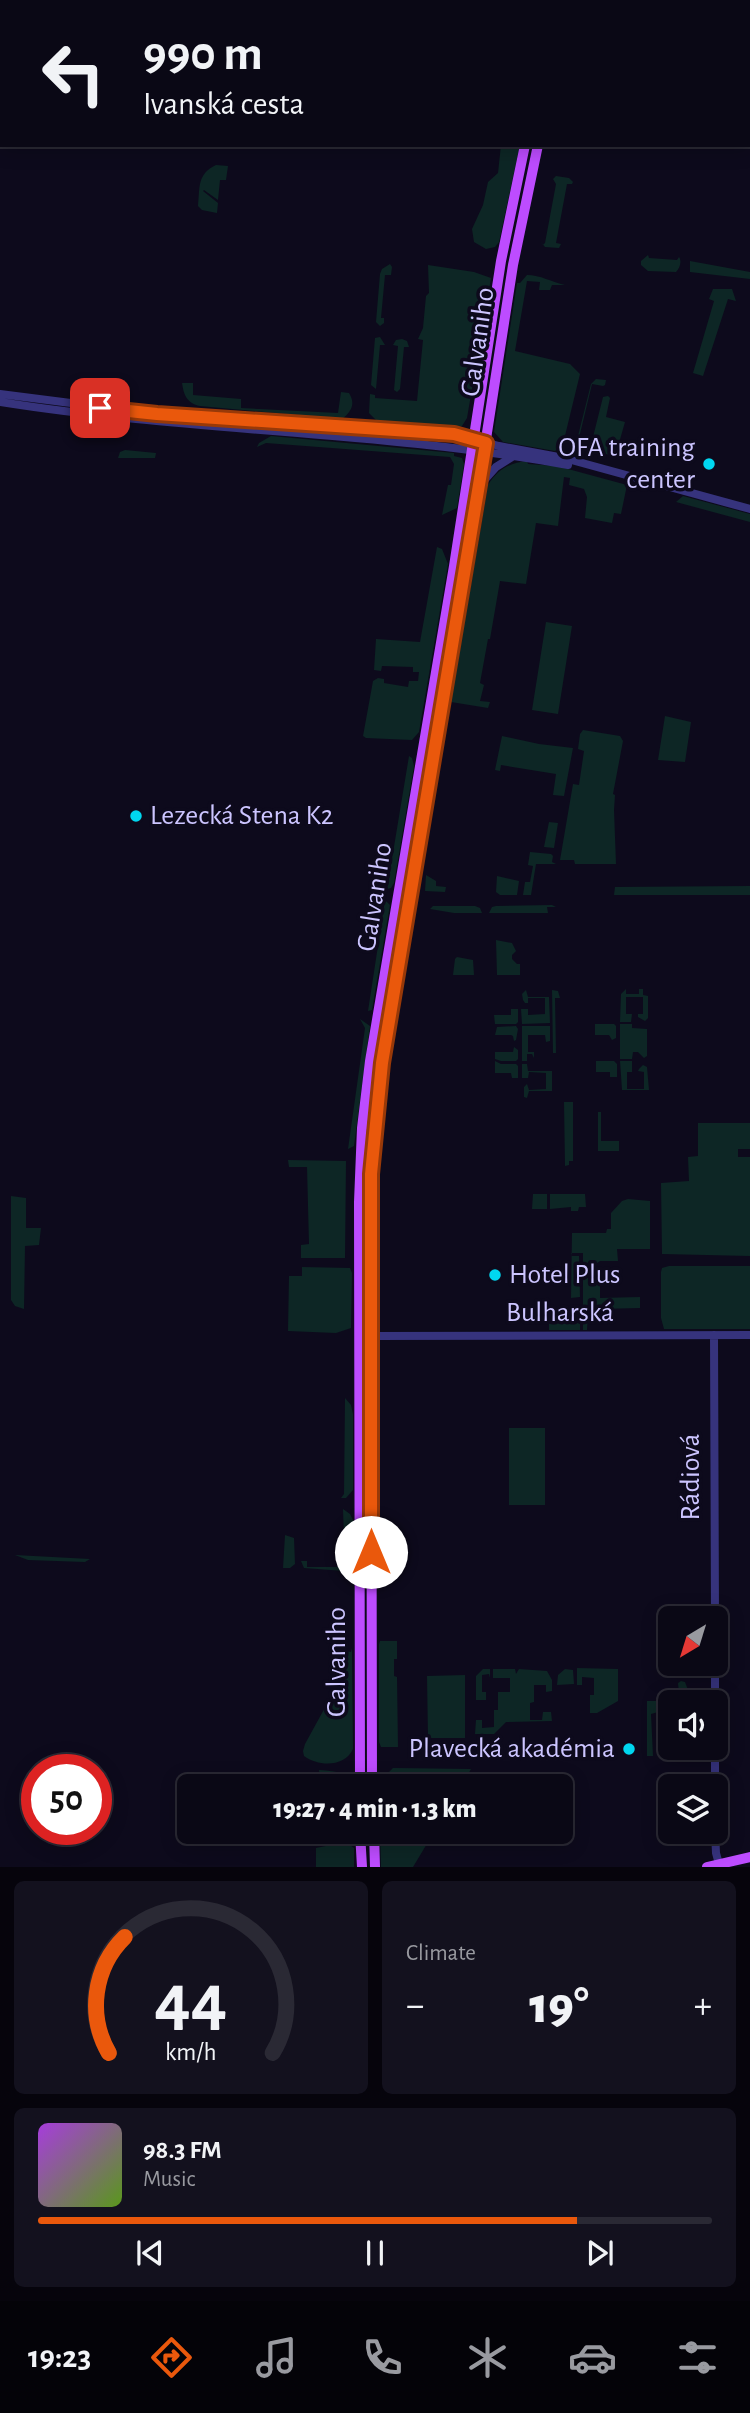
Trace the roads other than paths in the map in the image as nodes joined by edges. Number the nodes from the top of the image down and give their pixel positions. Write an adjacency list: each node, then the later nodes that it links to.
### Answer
1 (525, 147): 5 (main road, Galvaniho)
2 (538, 147): 6 (main road, Galvaniho)
3 (0, 394): 5 (street)
4 (0, 402): 5 (street)
5 (473, 444): 6 (street); 11 (main road, Galvaniho)
6 (485, 447): 7 (street); 8 (street); 9 (main road, Galvaniho)
7 (515, 455): 8 (street); 9 (street)
8 (613, 472): 10 (street)
9 (479, 486): 12 (main road, Galvaniho)
10 (750, 509)
11 (423, 748): 12 (main road); 13 (main road, Galvaniho)
12 (435, 749): 14 (main road, Galvaniho)
13 (398, 897): 14 (main road); 15 (main road, Galvaniho)
14 (410, 898): 18 (main road, Galvaniho)
15 (359, 1327): 18 (main road); 20 (main road, Galvaniho)
16 (714, 1335): 17 (street, Bulharská); 18 (street, Bulharská); 19 (street, Rádiová)
17 (750, 1335)
18 (370, 1336): 21 (main road, Galvaniho)
19 (715, 1606)
20 (360, 1774)
21 (372, 1774)
22 (361, 1844): 27 (main road)
23 (374, 1844): 28 (main road)
24 (716, 1844): 26 (street)
25 (750, 1857): 26 (main road)
26 (718, 1865): 29 (main road); 30 (main road)
27 (362, 1867)
28 (375, 1867)
29 (707, 1867)
30 (731, 1867)

